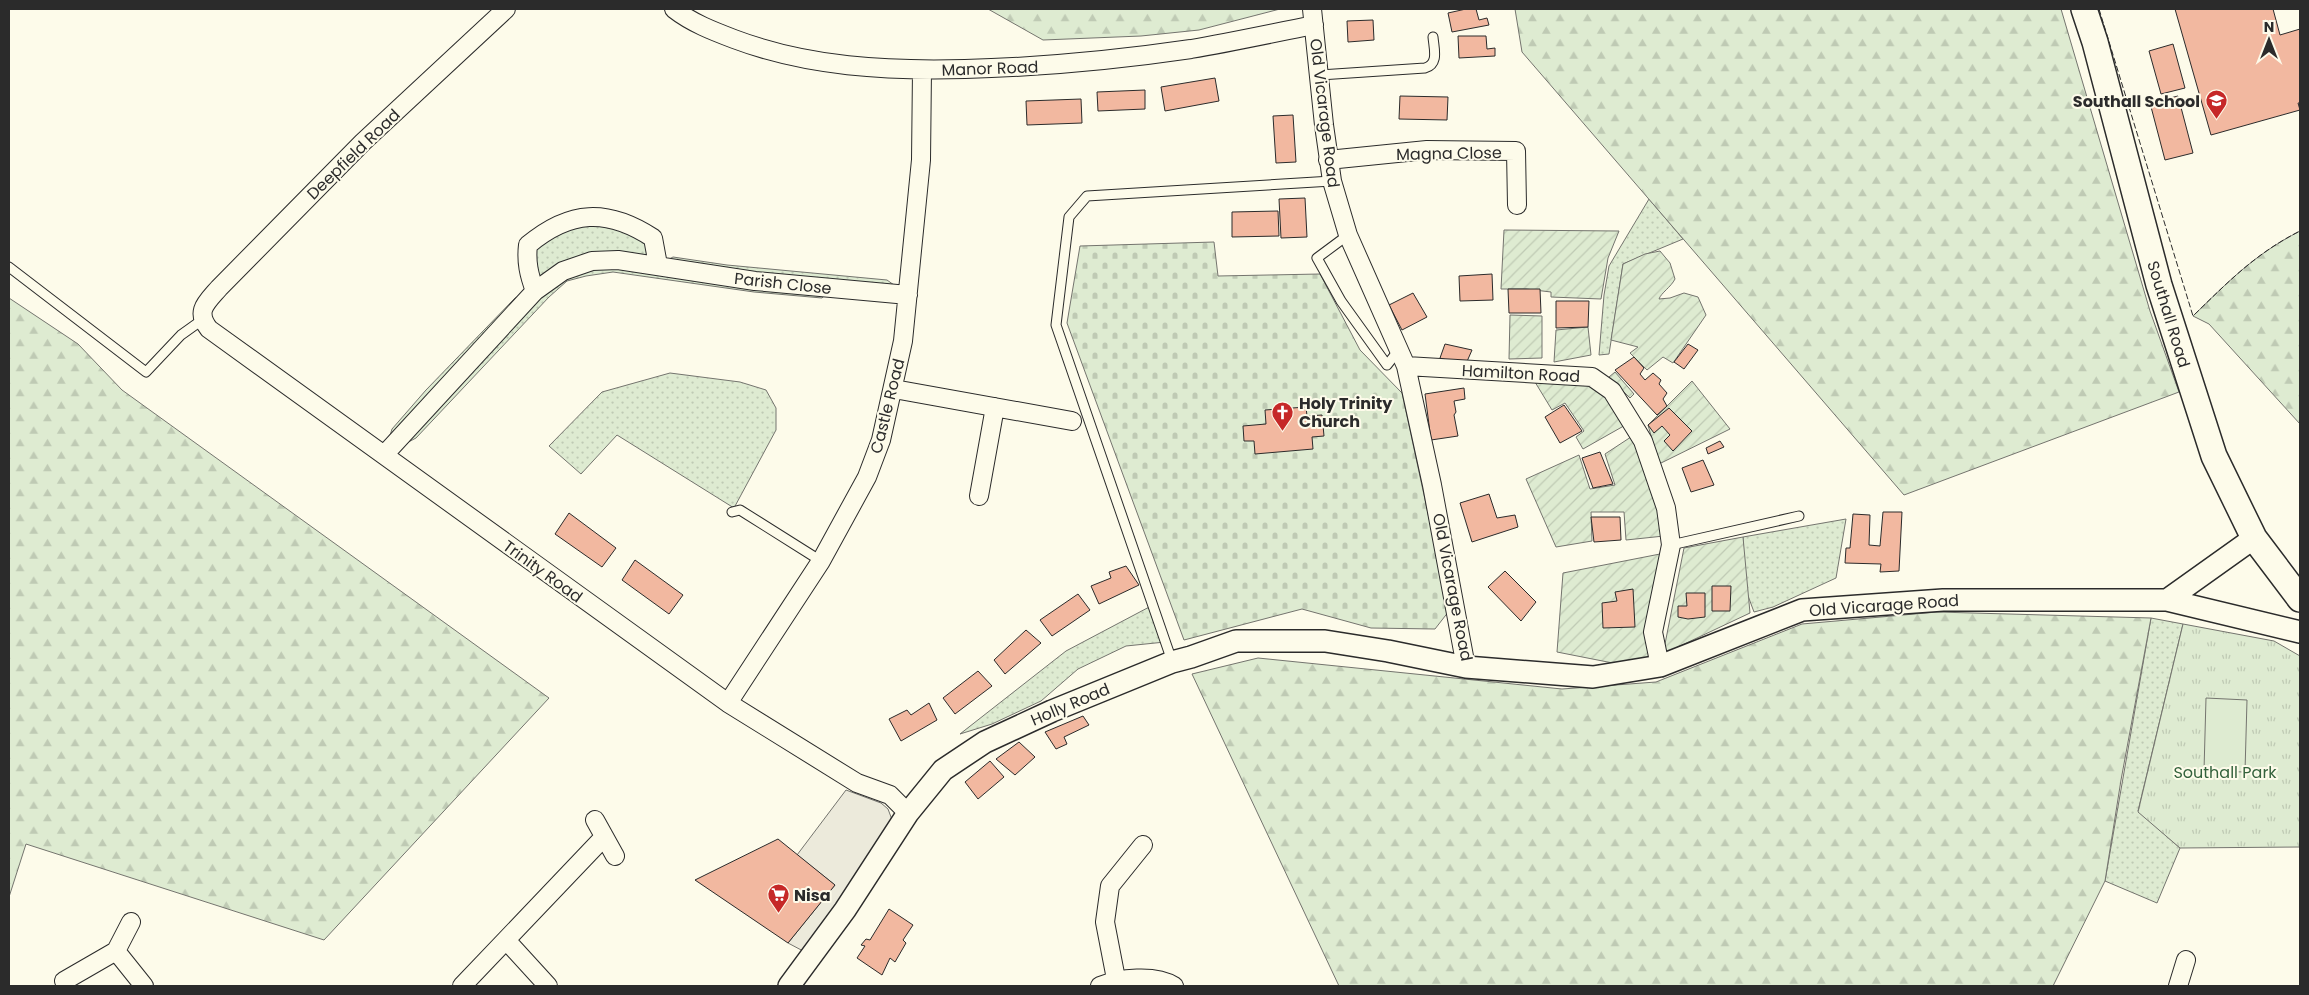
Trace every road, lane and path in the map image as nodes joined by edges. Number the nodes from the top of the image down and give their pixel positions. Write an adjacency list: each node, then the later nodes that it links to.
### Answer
1 (506, 9): 16 (street, Deepfield Road)
2 (674, 9): 6 (street, Manor Road)
3 (2084, 9): 25 (main road, Southall Road)
4 (1313, 17): 6 (street, Manor Road); 7 (street, Old Vicarage Road)
5 (1433, 37): 7 (lane)
6 (922, 70): 15 (street, Castle Road)
7 (1320, 75): 8 (street, Old Vicarage Road)
8 (1328, 160): 9 (street, Old Vicarage Road); 10 (street, Magna Close)
9 (1332, 182): 11 (street, Old Vicarage Road); 31 (lane)
10 (1517, 205)
11 (1348, 235): 17 (street, Old Vicarage Road); 17 (lane)
12 (658, 265): 14 (street, Parish Close); 14 (street); 15 (street, Parish Close)
13 (9, 267): 16 (lane)
14 (535, 291): 21 (street, Parish Close)
15 (908, 295): 18 (street, Castle Road)
16 (204, 312): 21 (street, Trinity Road)
17 (1402, 359): 26 (street, Hamilton Road); 33 (street, Old Vicarage Road)
18 (894, 389): 19 (street); 27 (street, Castle Road)
19 (995, 407): 20 (street); 22 (street)
20 (1072, 421)
21 (384, 455): 34 (street, Trinity Road)
22 (979, 496)
23 (732, 512): 27 (lane)
24 (1799, 516): 26 (lane)
25 (2254, 538): 28 (main road, Southall Road); 29 (street)
26 (1671, 545): 32 (street, Hamilton Road)
27 (821, 561): 34 (street, Castle Road)
28 (2300, 599)
29 (2168, 600): 30 (street, Old Vicarage Road); 32 (street, Old Vicarage Road)
30 (2300, 632)
31 (1172, 662): 33 (street, Holly Road); 35 (street, Holly Road)
32 (1660, 666): 33 (street, Old Vicarage Road)
33 (1466, 667)
34 (728, 703): 35 (street, Trinity Road)
35 (908, 813): 49 (street, Holly Road)
36 (594, 820): 37 (street)
37 (604, 837): 39 (street); 41 (street)
38 (1143, 845): 44 (street)
39 (615, 856)
40 (132, 922): 42 (street)
41 (506, 940): 47 (street); 48 (street)
42 (116, 951): 45 (street); 46 (street)
43 (2186, 960): 52 (street)
44 (1116, 979): 50 (street); 51 (street)
45 (64, 981)
46 (144, 986)
47 (462, 986)
48 (548, 986)
49 (788, 986)
50 (1100, 986)
51 (1174, 986)
52 (2178, 986)

